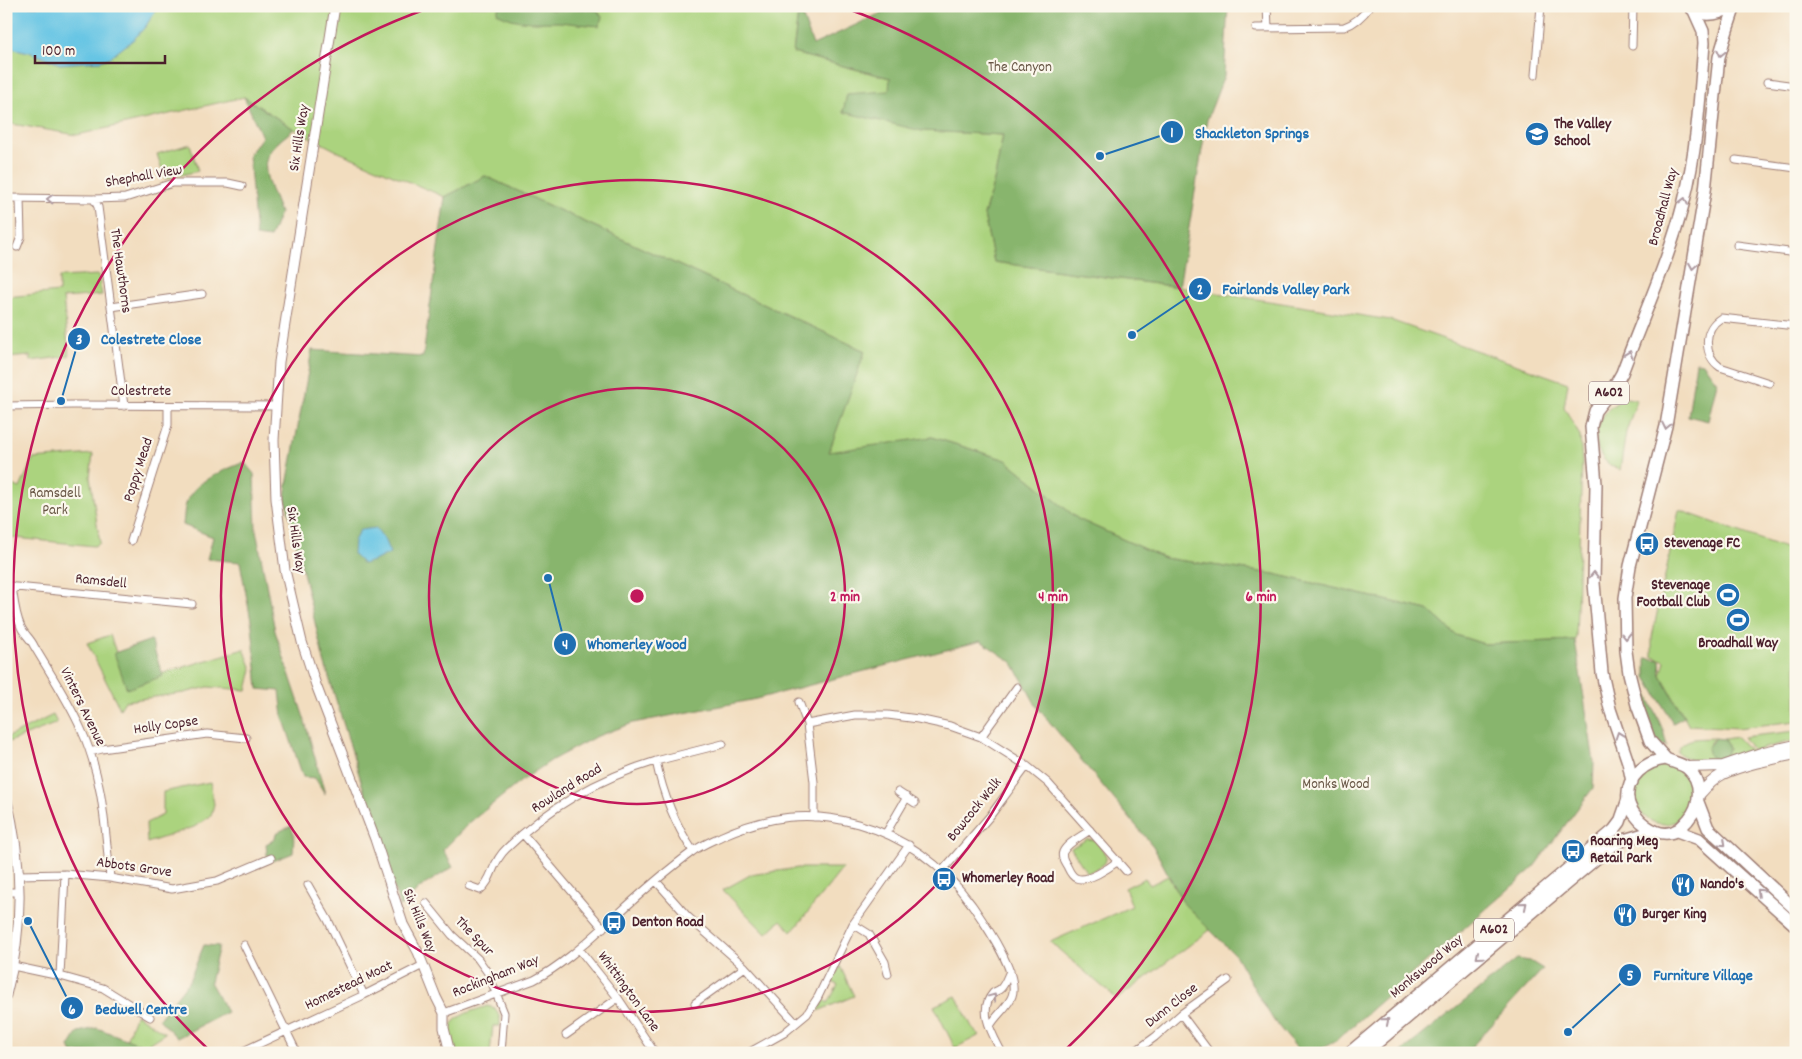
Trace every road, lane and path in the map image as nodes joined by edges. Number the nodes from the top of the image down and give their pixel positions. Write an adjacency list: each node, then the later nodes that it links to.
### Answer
1 (335, 6): 30 (street, Six Hills Way)
2 (1267, 6): 9 (street)
3 (1370, 6): 9 (street)
4 (1541, 6): 11 (street)
5 (1633, 6): 10 (street)
6 (1734, 6): 7 (main road); 43 (main road, one-way to 43)
7 (1692, 9): 47 (main road, Broadhall Way / A602, one-way to 7)
8 (1256, 28): 9 (street)
9 (1268, 28)
10 (1632, 46)
11 (1535, 75)
12 (1767, 82): 13 (street)
13 (1796, 86)
14 (1736, 160): 15 (street)
15 (1796, 168)
16 (242, 186): 19 (street, Shephall View)
17 (6, 198): 18 (street, Shephall View)
18 (20, 198): 19 (street, Shephall View, one-way to 18); 21 (street)
19 (94, 199): 24 (street, The Hawthorns)
20 (1737, 245): 22 (street)
21 (17, 247)
22 (1796, 253)
23 (202, 294): 24 (street)
24 (111, 307): 28 (street, The Hawthorns)
25 (1796, 326): 26 (street)
26 (1769, 383)
27 (6, 406): 28 (street, Colestrete)
28 (124, 406): 29 (street, Colestrete)
29 (168, 406): 30 (street, Colestrete); 31 (street, Poppy Mead)
30 (275, 406): 82 (street, Six Hills Way)
31 (131, 541)
32 (9, 586): 33 (street, Ramsdell); 41 (street, Vinters Avenue)
33 (192, 604)
34 (1017, 687): 37 (street)
35 (799, 702): 36 (street)
36 (807, 724): 37 (street); 54 (street)
37 (981, 737): 45 (street)
38 (246, 738): 41 (street, Holly Copse)
39 (723, 744): 44 (street, Rowland Road)
40 (1796, 745): 46 (main road)
41 (90, 752): 68 (street, Vinters Avenue)
42 (1796, 754): 52 (main road)
43 (1666, 760): 46 (main road); 47 (main road)
44 (656, 761): 59 (street, Rowland Road); 61 (street)
45 (1028, 766): 55 (street); 64 (street, Bowcock Walk)
46 (1687, 767): 52 (main road)
47 (1632, 782): 51 (main road)
48 (898, 792): 50 (street)
49 (6, 797): 67 (street)
50 (907, 798): 53 (street); 58 (street)
51 (1628, 798): 56 (main road); 109 (main road, Monkswood Way / A602, one-way to 51)
52 (1698, 798): 57 (main road); 75 (main road, one-way to 75)
53 (915, 803)
54 (814, 816): 58 (street, Rockingham Way); 61 (street, Rockingham Way)
55 (1090, 830): 63 (street); 63 (street)
56 (1654, 831): 57 (main road); 110 (main road, Monkswood Way / A602, one-way to 110)
57 (1676, 831): 77 (main road, one-way to 57)
58 (886, 833): 60 (street, Rockingham Way)
59 (523, 834): 71 (street, Rowland Road); 78 (street, Rowland Road)
60 (909, 845): 64 (street, Rockingham Way); 76 (street)
61 (693, 851): 69 (street, Rockingham Way)
62 (271, 858): 68 (street, Abbots Grove)
63 (1118, 861): 65 (street)
64 (942, 870): 84 (street, Rockingham Way)
65 (1126, 871)
66 (65, 874): 67 (street, Abbots Grove); 68 (street, Abbots Grove); 86 (street)
67 (19, 875): 73 (street)
68 (110, 878)
69 (656, 881): 78 (street, Rockingham Way); 83 (street)
70 (308, 885): 90 (street)
71 (469, 886)
72 (6, 892): 73 (street)
73 (19, 892): 81 (street)
74 (426, 903): 89 (street, The Spur)
75 (1796, 910)
76 (853, 924): 85 (street); 96 (street)
77 (1796, 926)
78 (603, 928): 80 (street, Rockingham Way)
79 (244, 945): 98 (street)
80 (579, 949): 89 (street, Rockingham Way); 91 (street, Whittington Lane)
81 (13, 966): 86 (street); 88 (street)
82 (423, 966): 90 (street, Homestead Moat); 93 (street, Six Hills Way)
83 (744, 967): 92 (street); 96 (street)
84 (1010, 971): 97 (street); 97 (street, one-way to 84)
85 (888, 974)
86 (60, 976): 95 (street)
87 (1228, 980): 94 (street, Dunn Close)
88 (6, 994)
89 (497, 994): 93 (street, Rockingham Way); 103 (street, The Spur)
90 (364, 995): 98 (street, Homestead Moat)
91 (618, 998): 99 (street); 104 (street, Whittington Lane)
92 (695, 1003)
93 (444, 1013): 102 (street, Six Hills Way)
94 (1181, 1014): 107 (street, Dunn Close); 108 (street)
95 (150, 1017)
96 (796, 1023): 105 (street)
97 (990, 1026): 106 (street)
98 (286, 1030): 100 (street, Homestead Moat); 101 (street)
99 (566, 1035)
100 (239, 1053)
101 (297, 1053)
102 (450, 1053)
103 (501, 1053)
104 (656, 1053)
105 (748, 1053)
106 (1002, 1053)
107 (1132, 1053)
108 (1210, 1053)
109 (1349, 1053)
110 (1365, 1053)

